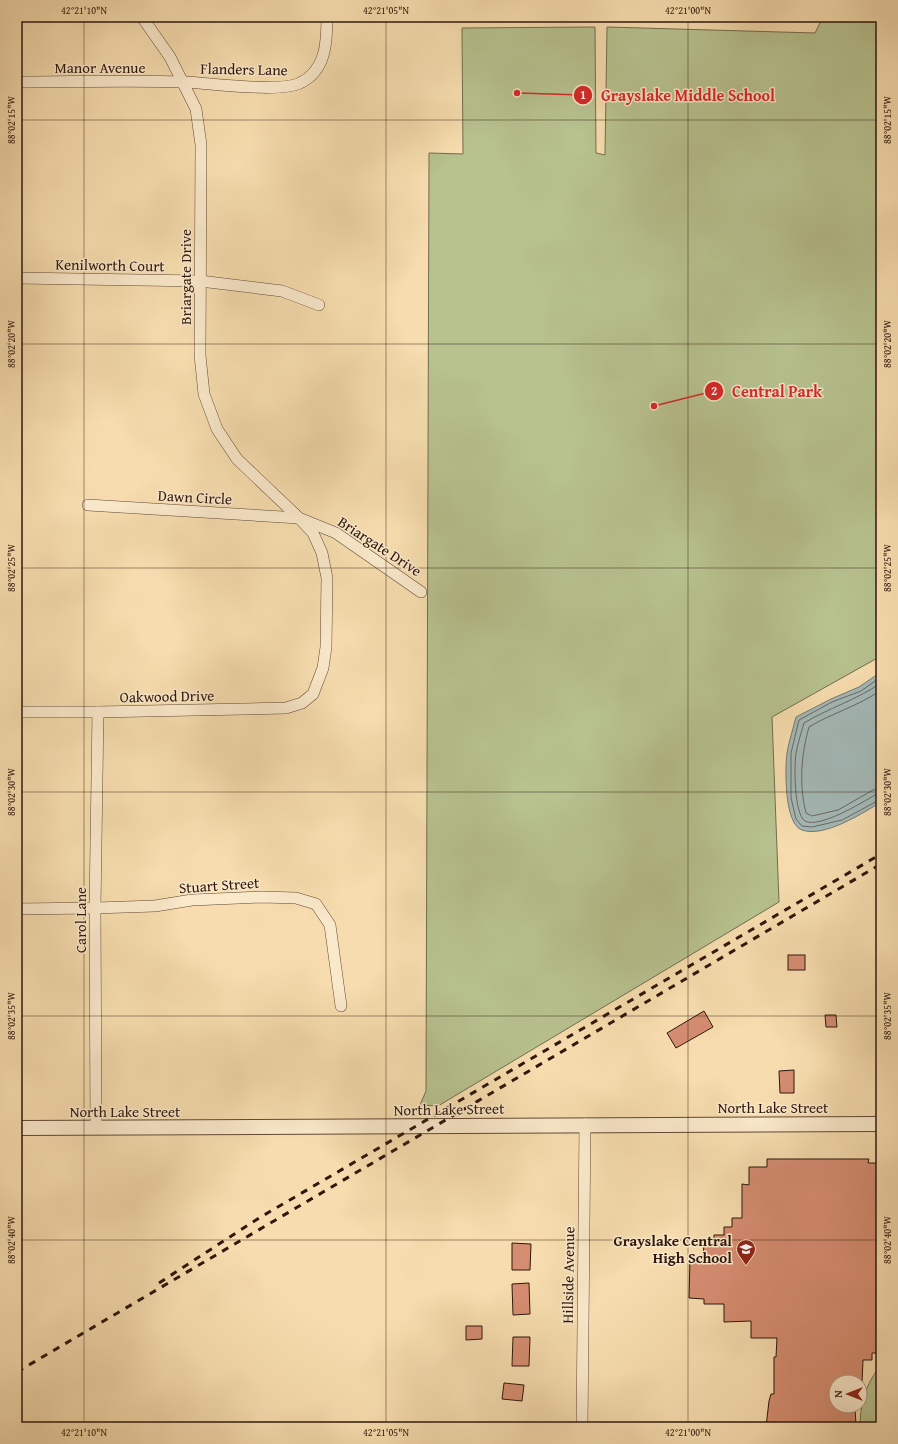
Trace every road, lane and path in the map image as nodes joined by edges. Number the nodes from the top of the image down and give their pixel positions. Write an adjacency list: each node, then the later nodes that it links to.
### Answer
1 (142, 17): 4 (street, Briargate Drive)
2 (327, 17): 4 (street, Flanders Lane)
3 (17, 82): 4 (street, Manor Avenue)
4 (184, 82): 6 (street, Briargate Drive)
5 (17, 278): 6 (street, Kenilworth Court)
6 (200, 281): 7 (street, Kenilworth Court); 9 (street, Briargate Drive)
7 (318, 305)
8 (88, 505): 9 (street, Dawn Circle)
9 (299, 518): 10 (street, Briargate Drive); 11 (street, Briargate Drive)
10 (421, 592)
11 (313, 694): 13 (street, Oakwood Drive)
12 (17, 712): 13 (street, Oakwood Drive)
13 (98, 712): 14 (street, Carol Lane)
14 (95, 908): 15 (street, Stuart Street); 16 (street, Stuart Street); 20 (street, Carol Lane)
15 (17, 909)
16 (341, 1006)
17 (585, 1124): 18 (street, North Lake Street); 20 (street, North Lake Street); 21 (street, Hillside Avenue)
18 (881, 1124)
19 (17, 1128): 20 (street, North Lake Street)
20 (96, 1128)
21 (582, 1427)

